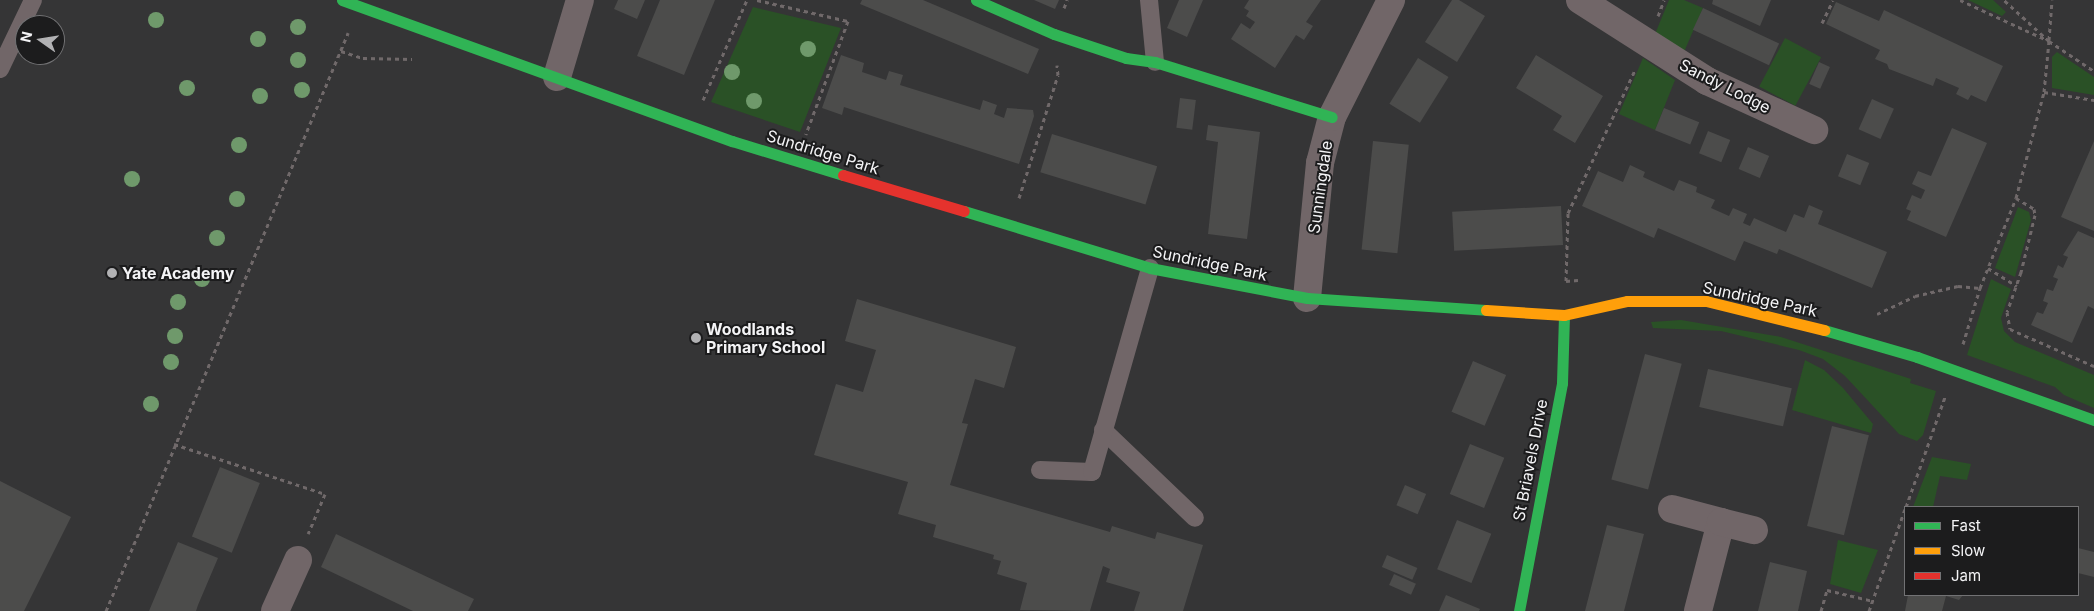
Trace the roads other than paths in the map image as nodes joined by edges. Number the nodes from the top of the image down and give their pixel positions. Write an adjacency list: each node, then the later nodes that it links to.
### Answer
1 (33, 0): 10 (lane)
2 (580, 0): 11 (street)
3 (976, 0): 9 (street)
4 (1149, 0): 9 (lane)
5 (1391, 0): 12 (street, Sunningdale)
6 (1580, 0): 8 (street, Sandy Lodge)
7 (354, 2): 11 (street, Sundridge Park)
8 (1619, 10): 13 (street, Sandy Lodge)
9 (1155, 62): 12 (street)
10 (0, 69)
11 (556, 77): 14 (street, Sundridge Park)
12 (1332, 117): 15 (street, Sunningdale)
13 (1814, 130)
14 (1150, 268): 15 (street, Sundridge Park); 18 (lane)
15 (1307, 298): 16 (street, Sundridge Park)
16 (1564, 315): 17 (street, Sundridge Park); 26 (street, St Briavels Drive)
17 (2094, 420)
18 (1103, 430): 19 (lane); 21 (lane)
19 (1040, 470)
20 (1672, 509): 22 (street)
21 (1195, 518)
22 (1721, 522): 23 (street); 27 (street)
23 (1754, 530)
24 (298, 560): 25 (street)
25 (275, 611)
26 (1518, 611)
27 (1698, 611)

